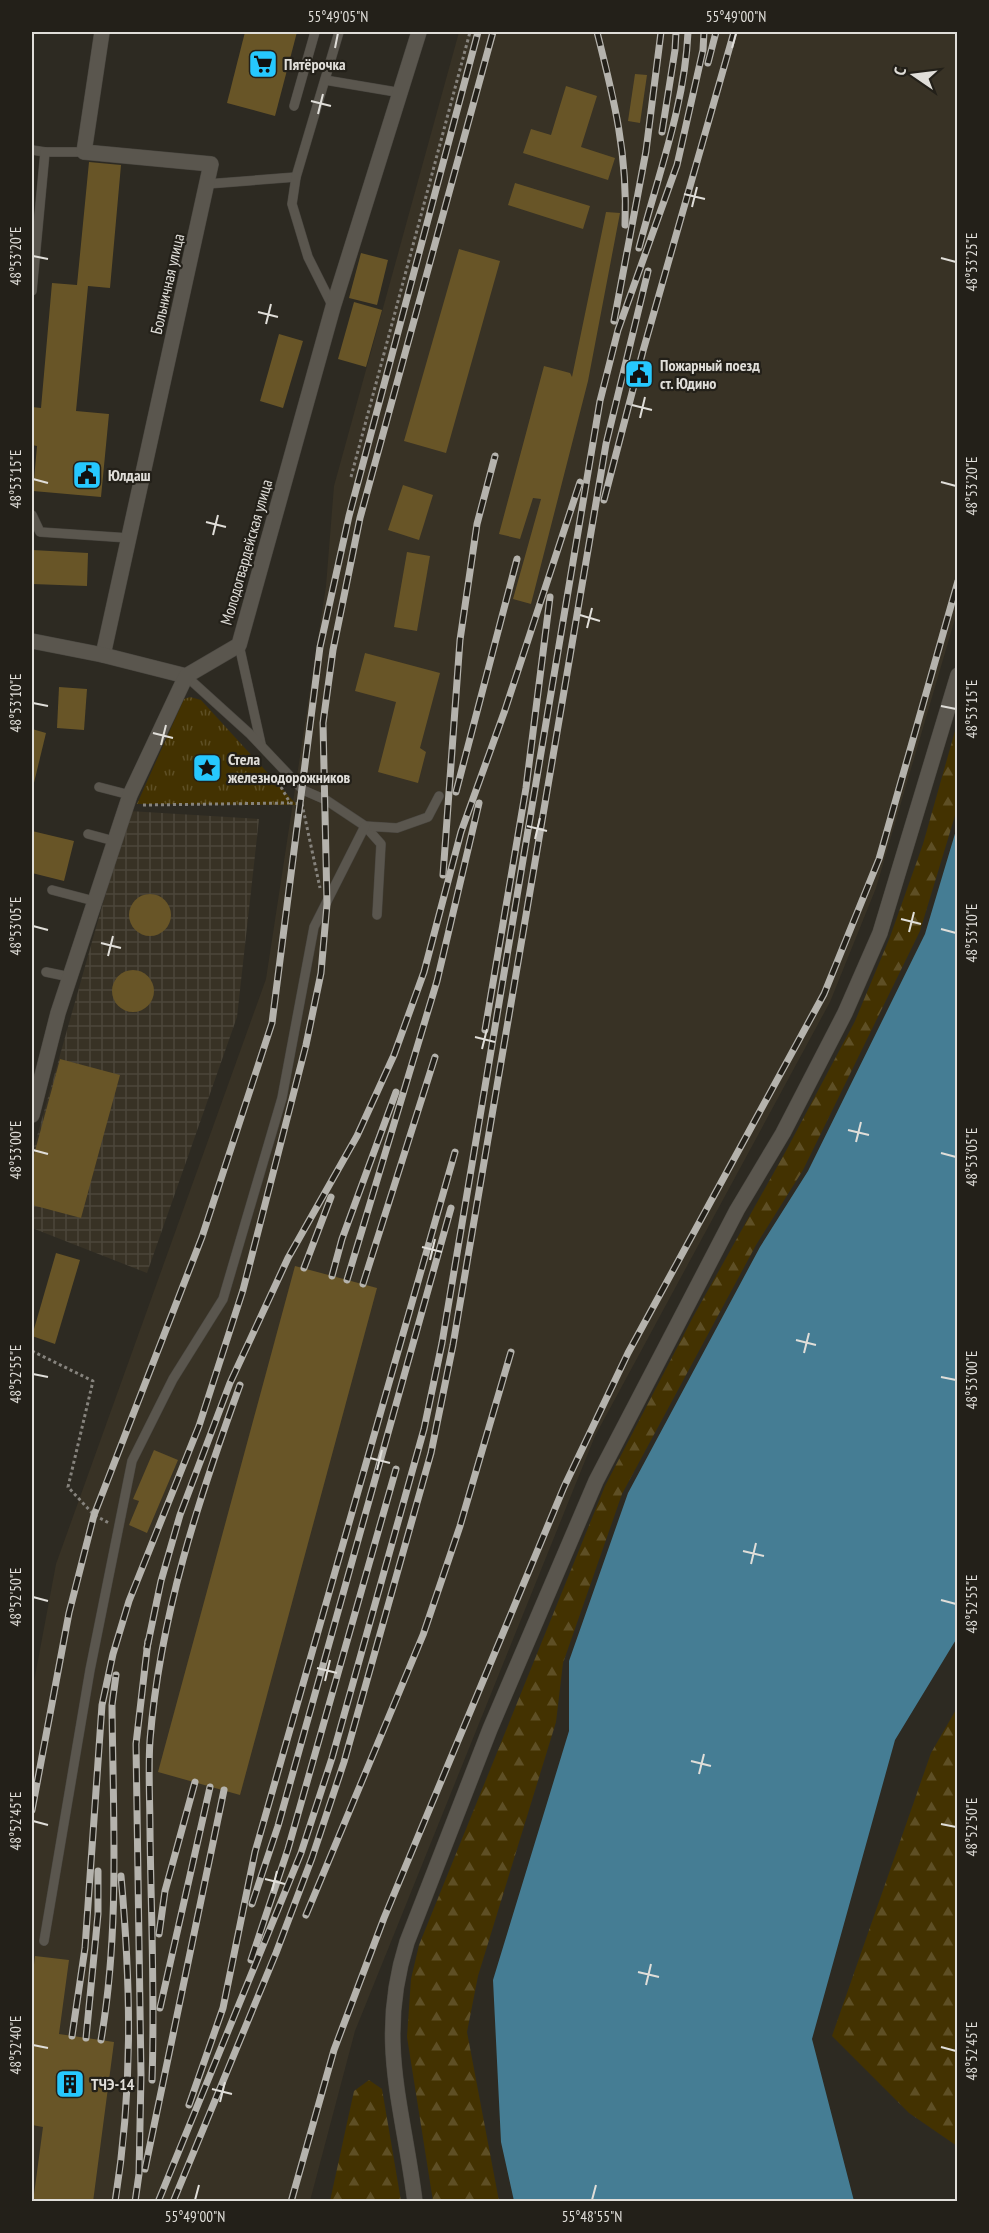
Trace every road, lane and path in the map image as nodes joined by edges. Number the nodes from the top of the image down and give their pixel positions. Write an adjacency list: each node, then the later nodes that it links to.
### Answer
1 (102, 32): 11 (street)
2 (315, 32): 8 (lane)
3 (339, 32): 6 (lane)
4 (419, 32): 7 (street, Молодогвардейская улица)
5 (470, 32): 16 (path)
6 (325, 80): 7 (lane); 12 (lane)
7 (402, 93): 15 (street, Молодогвардейская улица)
8 (294, 106)
9 (32, 150): 10 (lane)
10 (45, 152): 11 (lane); 14 (lane)
11 (84, 152): 13 (street, Больничная улица)
12 (296, 177): 13 (lane); 15 (lane)
13 (207, 184): 18 (street, Больничная улица)
14 (32, 291)
15 (333, 307): 20 (street, Молодогвардейская улица)
16 (351, 477)
17 (32, 515): 18 (lane)
18 (129, 537): 21 (street, Больничная улица)
19 (32, 640): 21 (street)
20 (239, 645): 23 (street, Молодогвардейская улица); 24 (lane)
21 (104, 655): 23 (street)
22 (957, 675): 43 (street)
23 (186, 676): 24 (lane); 28 (street)
24 (262, 746): 30 (lane)
25 (280, 785): 29 (path)
26 (99, 787): 28 (lane)
27 (439, 796): 30 (lane)
28 (128, 800): 29 (path); 32 (street)
29 (290, 803): 35 (path)
30 (365, 826): 35 (lane); 36 (lane)
31 (88, 834): 32 (lane)
32 (114, 841): 34 (street)
33 (52, 890): 34 (lane)
34 (94, 901): 38 (street)
35 (324, 909): 41 (lane)
36 (377, 915)
37 (46, 972): 38 (lane)
38 (70, 977): 39 (street)
39 (32, 1115)
40 (32, 1351): 41 (path)
41 (118, 1528): 42 (lane)
42 (44, 1941)
43 (415, 2202)

